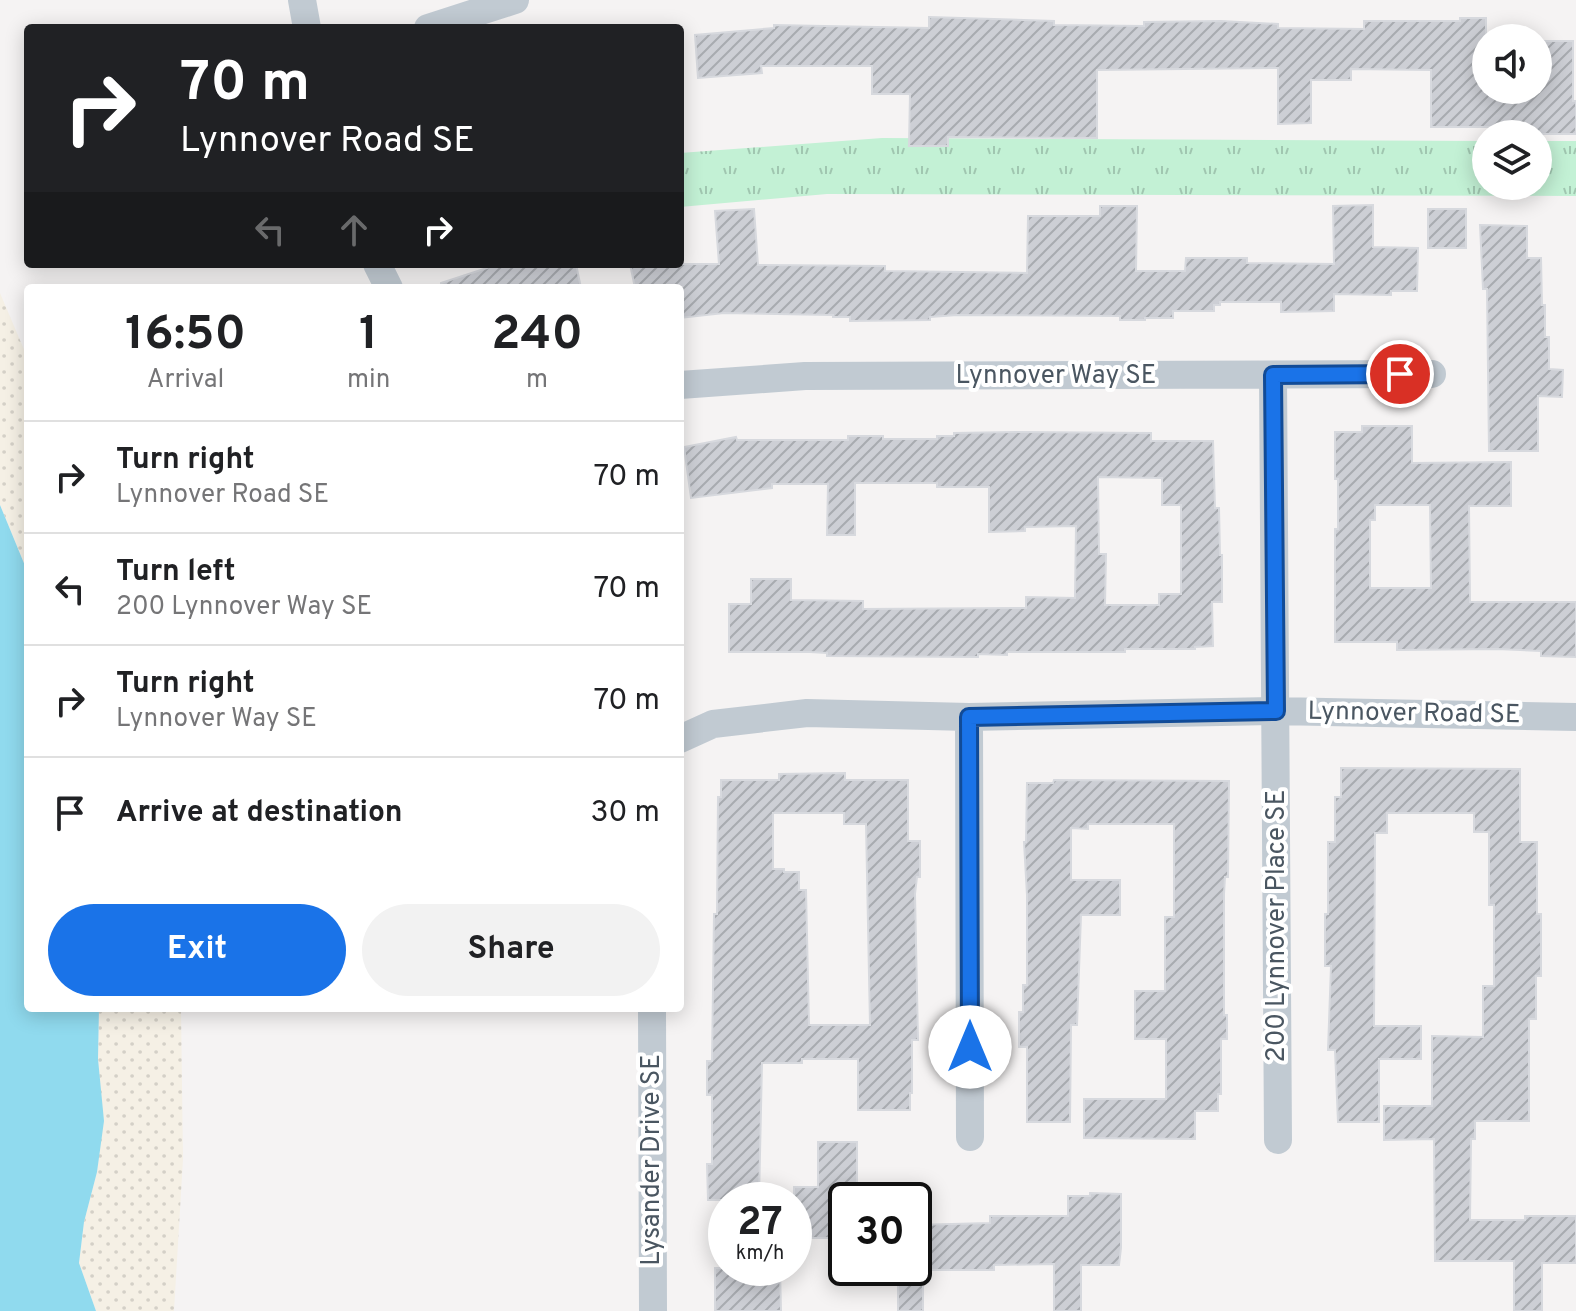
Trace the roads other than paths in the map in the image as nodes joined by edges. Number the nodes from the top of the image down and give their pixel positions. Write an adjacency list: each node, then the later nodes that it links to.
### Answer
1 (302, 0): 3 (street)
2 (515, 0): 4 (street)
3 (306, 24)
4 (440, 24)
5 (1432, 374): 6 (street, Lynnover Way SE)
6 (1273, 375): 7 (street, Lynnover Way SE); 8 (street, 200 Lynnover Place SE)
7 (684, 385)
8 (1276, 711): 9 (street, Lynnover Road SE); 10 (street, Lynnover Road SE); 14 (street, 200 Lynnover Place SE)
9 (969, 717): 11 (street, Lynnover Road SE); 13 (street)
10 (1576, 717)
11 (684, 737)
12 (652, 1012): 15 (street, Lysander Drive SE)
13 (970, 1137)
14 (1278, 1140)
15 (653, 1311)

